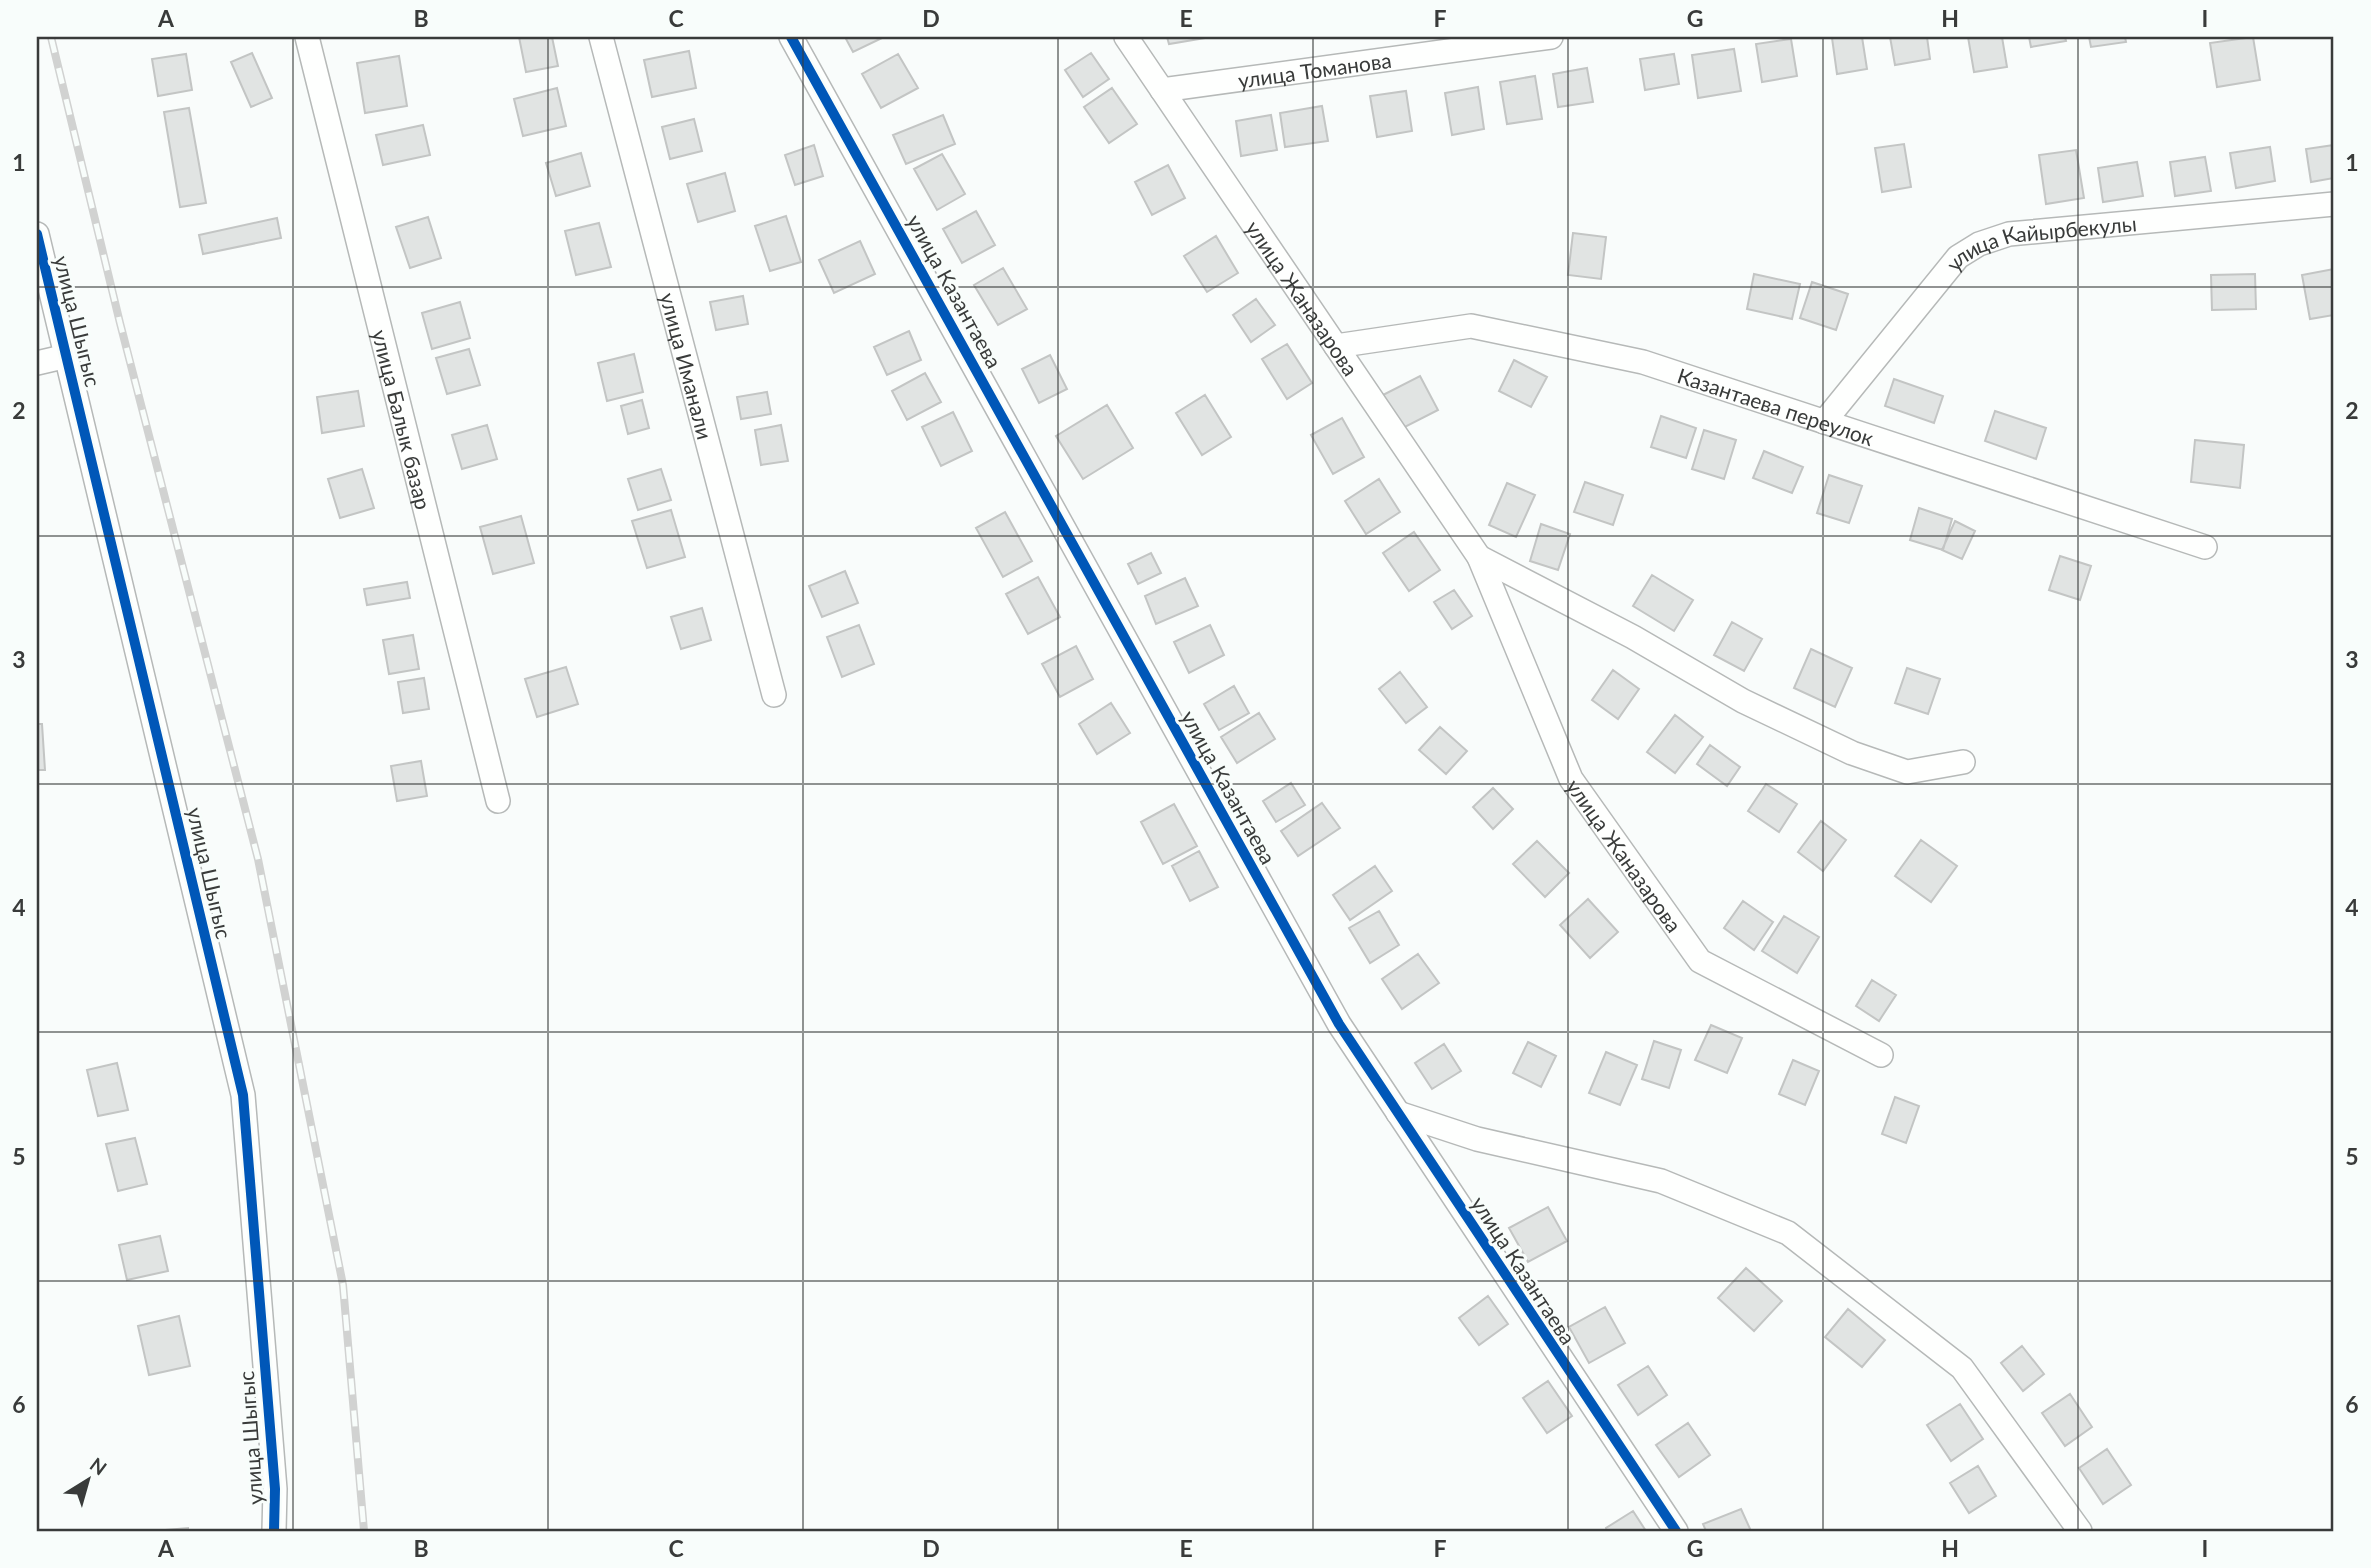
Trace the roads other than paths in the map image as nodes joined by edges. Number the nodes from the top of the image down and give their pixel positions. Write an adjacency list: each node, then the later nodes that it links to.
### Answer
1 (306, 37): 17 (street, улица Балык базар)
2 (601, 37): 15 (street, улица Иманали)
3 (792, 37): 19 (street, улица Казантаева)
4 (1126, 37): 6 (street, улица Жаназарова)
5 (1551, 37): 6 (street, улица Томанова)
6 (1162, 90): 9 (street, улица Жаназарова)
7 (2334, 204): 12 (street, улица Кайырбекулы)
8 (37, 234): 10 (street, улица Шыгыс)
9 (1336, 346): 12 (street, Казантаева переулок); 14 (street, улица Жаназарова)
10 (67, 356): 11 (street); 20 (street, улица Шыгыс)
11 (37, 363)
12 (1824, 422): 13 (street, Казантаева переулок)
13 (2205, 547)
14 (1479, 557): 16 (street, улица Жаназарова); 18 (street, улица Жаназарова)
15 (774, 695)
16 (1963, 762)
17 (498, 801)
18 (1881, 1055)
19 (1398, 1114): 21 (street, улица Казантаева); 22 (street)
20 (274, 1531)
21 (1676, 1531)
22 (2080, 1531)

